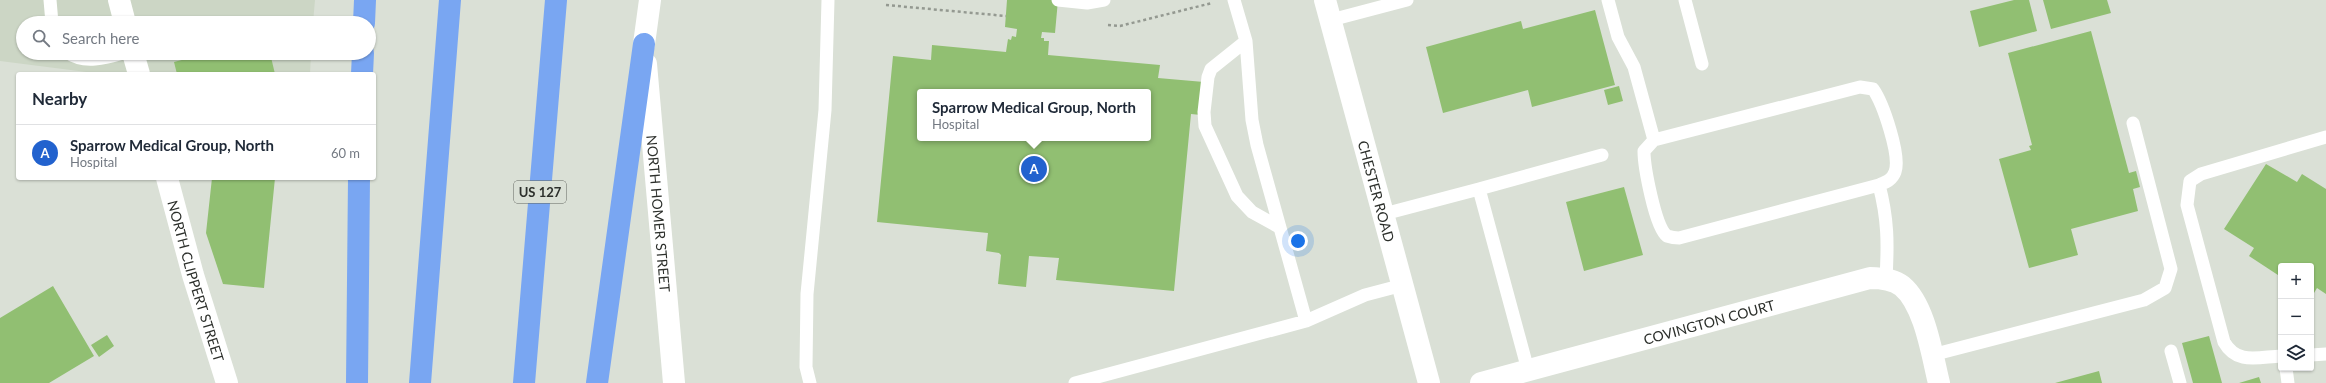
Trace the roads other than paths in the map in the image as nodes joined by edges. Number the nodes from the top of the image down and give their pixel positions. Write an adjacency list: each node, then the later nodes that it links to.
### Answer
1 (50, 0): 15 (lane)
2 (119, 0): 16 (street)
3 (365, 0): 17 (highway)
4 (450, 0): 47 (highway)
5 (556, 0): 48 (highway, US 127)
6 (650, 0): 19 (street, NORTH HOMER STREET)
7 (828, 0): 51 (lane)
8 (1058, 0): 9 (lane)
9 (1104, 0)
10 (1234, 0): 18 (lane)
11 (1407, 0): 14 (lane)
12 (1608, 0): 27 (lane)
13 (1684, 0): 22 (lane)
14 (1328, 10): 33 (street, CHESTER ROAD)
15 (51, 16)
16 (123, 16)
17 (364, 16)
18 (1246, 41): 34 (lane); 34 (lane)
19 (644, 44): 49 (highway); 50 (street, NORTH HOMER STREET)
20 (135, 60): 23 (street)
21 (363, 60): 24 (highway)
22 (1702, 64)
23 (138, 72)
24 (362, 72)
25 (2133, 123): 40 (lane)
26 (2326, 137): 42 (lane)
27 (1654, 140): 31 (lane); 31 (lane)
28 (1602, 155): 32 (lane)
29 (168, 180): 45 (street, NORTH CLIPPERT STREET)
30 (359, 180): 46 (highway)
31 (1879, 185): 35 (lane)
32 (1480, 189): 33 (lane); 43 (lane)
33 (1384, 214): 36 (street, CHESTER ROAD)
34 (1279, 227): 37 (lane)
35 (1886, 278): 40 (street); 43 (street, COVINGTON COURT)
36 (1403, 285): 37 (lane); 53 (street, CHESTER ROAD)
37 (1306, 321): 52 (lane)
38 (2171, 352): 56 (lane)
39 (2326, 354): 41 (lane)
40 (1932, 355): 55 (street)
41 (2314, 355)
42 (2278, 356)
43 (1528, 370): 54 (street, COVINGTON COURT)
44 (2286, 371): 57 (lane)
45 (227, 383)
46 (356, 383)
47 (420, 383)
48 (524, 383)
49 (596, 383)
50 (674, 383)
51 (810, 383)
52 (1075, 383)
53 (1429, 383)
54 (1481, 383)
55 (1939, 383)
56 (2180, 383)
57 (2288, 383)

